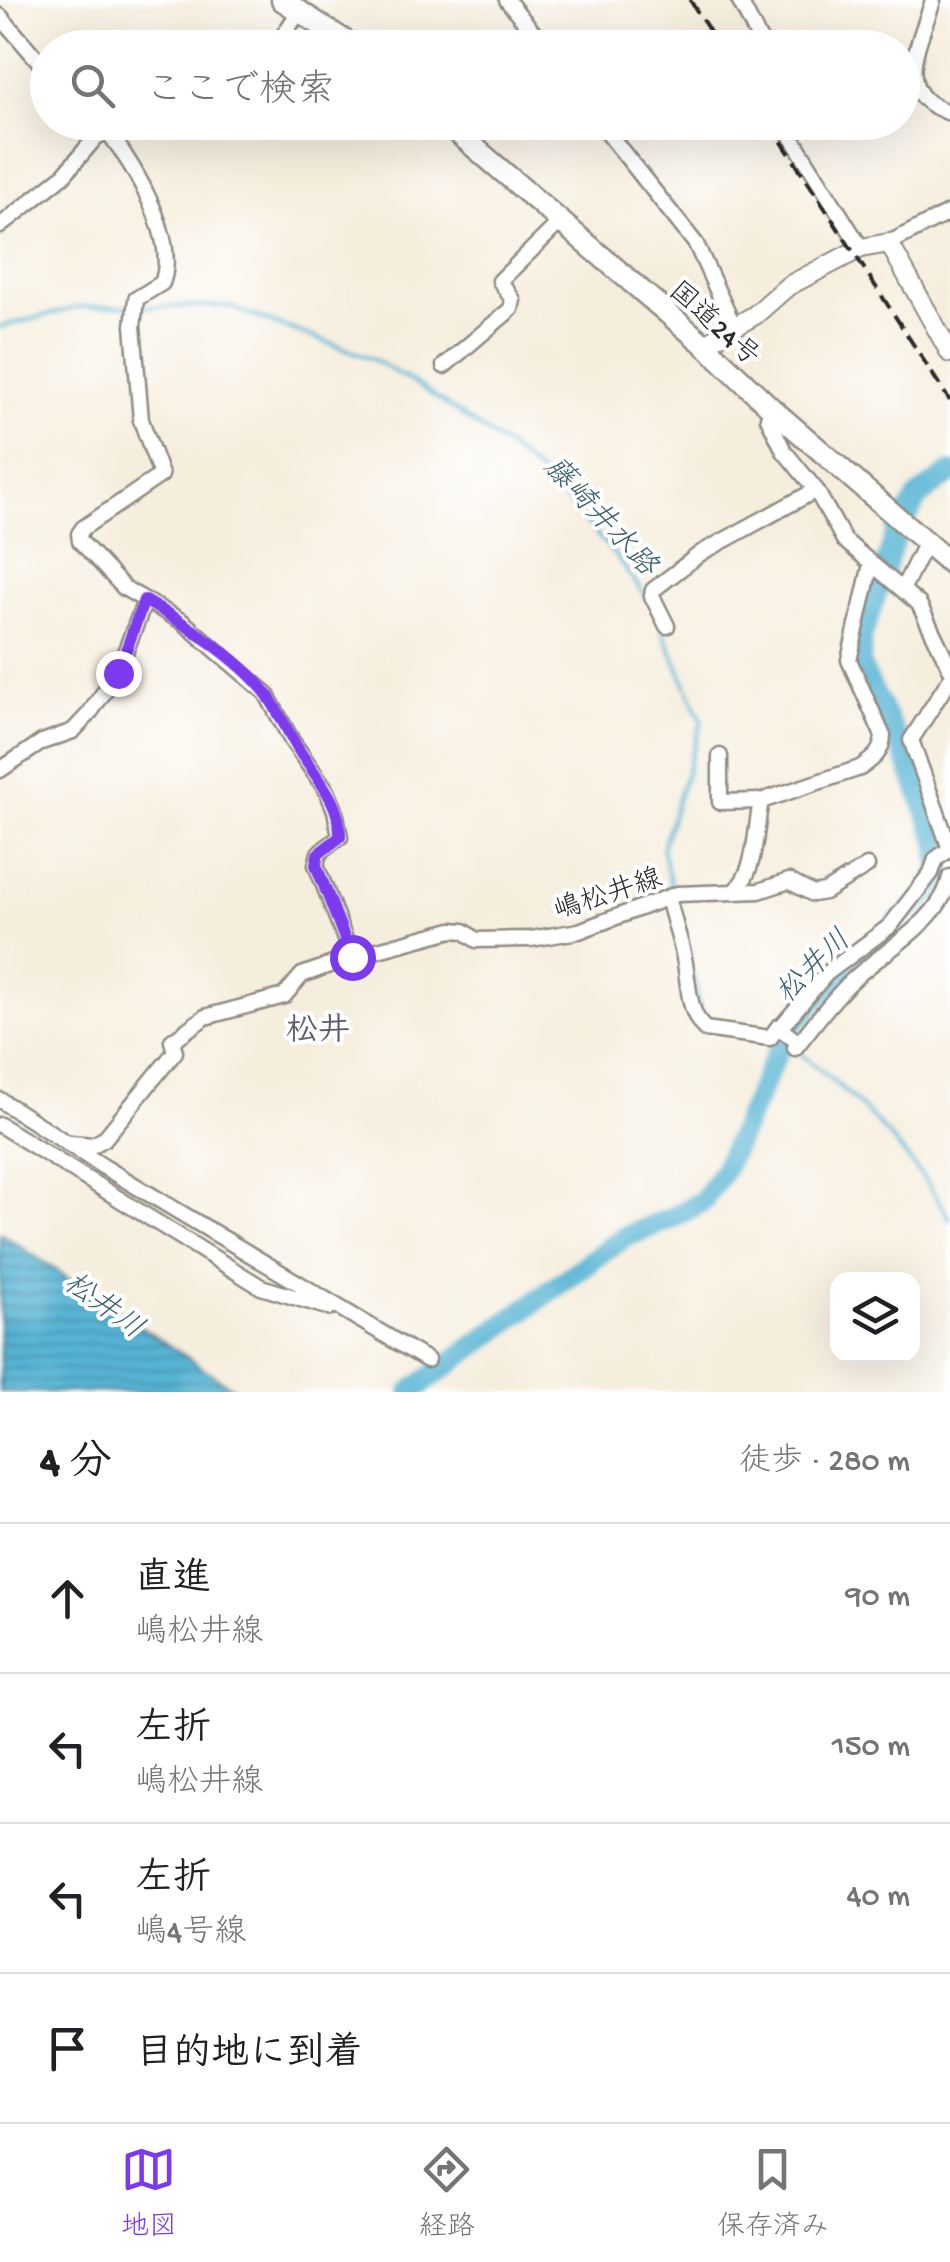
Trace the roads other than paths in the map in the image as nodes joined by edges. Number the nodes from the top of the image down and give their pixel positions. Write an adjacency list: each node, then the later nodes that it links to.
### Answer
1 (507, 0): 8 (street)
2 (739, 0): 9 (street)
3 (933, 0): 10 (street)
4 (291, 5): 6 (street); 7 (highway)
5 (0, 16): 11 (street)
6 (282, 30)
7 (329, 30)
8 (531, 30)
9 (755, 30)
10 (920, 36)
11 (30, 51)
12 (920, 94): 13 (street)
13 (950, 113)
14 (96, 140): 21 (street)
15 (113, 140): 34 (street)
16 (465, 140): 20 (highway, 国道24号)
17 (612, 140): 24 (street)
18 (793, 140): 23 (street)
19 (950, 212): 22 (street)
20 (559, 224): 25 (highway, 国道24号); 27 (street)
21 (0, 226)
22 (889, 243): 23 (main road); 26 (main road)
23 (861, 248): 24 (main road)
24 (734, 326): 25 (main road)
25 (707, 347): 28 (highway, 国道24号)
26 (950, 353)
27 (444, 366)
28 (771, 408): 29 (street); 30 (highway, 国道24号)
29 (816, 490): 32 (street); 35 (street)
30 (923, 539): 31 (highway, 国道24号); 33 (street)
31 (950, 562)
32 (874, 565): 33 (street); 40 (street)
33 (902, 586): 36 (street)
34 (144, 600): 39 (street); 46 (street)
35 (667, 626)
36 (950, 668)
37 (950, 679): 41 (street)
38 (720, 756): 40 (street)
39 (0, 770)
40 (762, 801): 44 (street)
41 (946, 852): 47 (street)
42 (866, 866): 44 (street, 嶋松井線)
43 (950, 877): 47 (street)
44 (734, 892): 45 (street, 嶋松井線)
45 (672, 897): 46 (street, 嶋松井線); 47 (street)
46 (352, 957): 50 (street, 嶋松井線)
47 (779, 1028)
48 (0, 1100): 50 (street)
49 (0, 1125): 51 (street)
50 (67, 1143): 51 (street)
51 (353, 1316): 52 (street)
52 (427, 1360)

